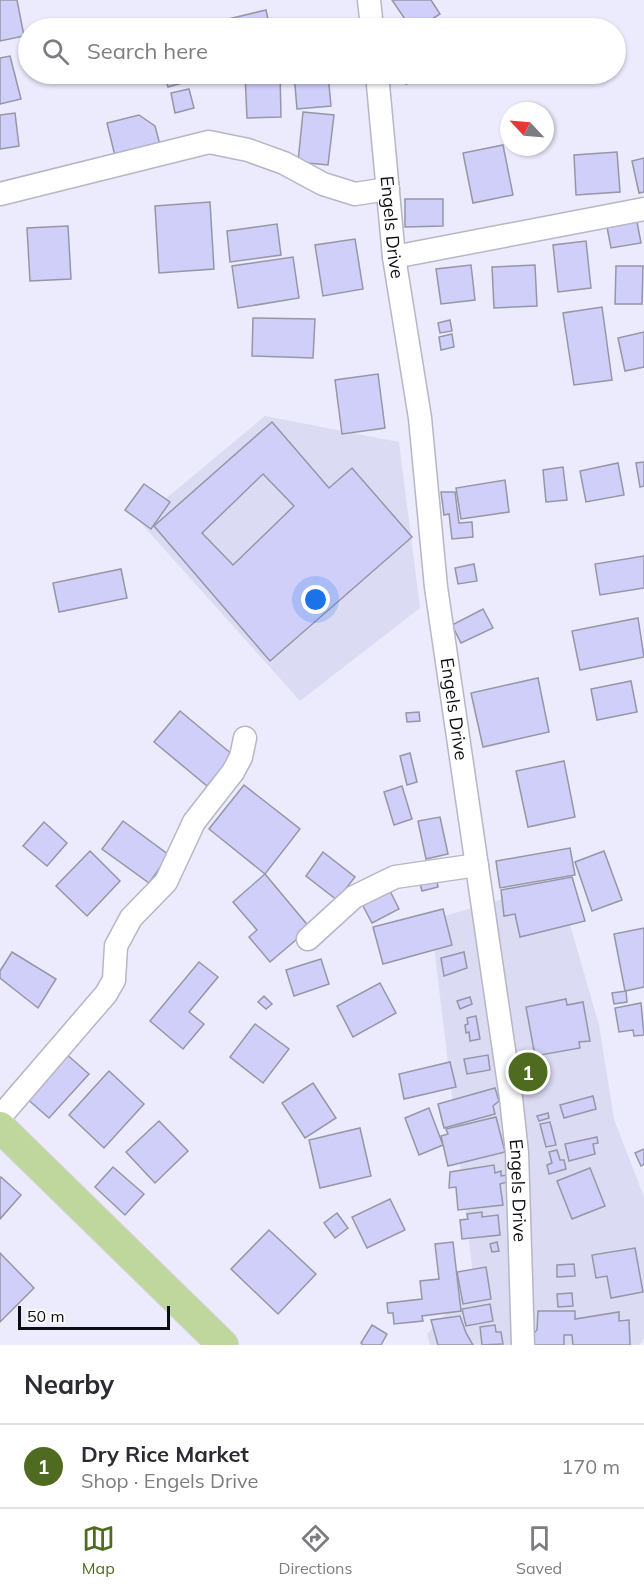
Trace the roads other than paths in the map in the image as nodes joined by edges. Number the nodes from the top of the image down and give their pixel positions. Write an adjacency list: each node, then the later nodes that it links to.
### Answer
1 (369, 0): 2 (street)
2 (371, 18)
3 (378, 84): 4 (street, Engels Drive)
4 (388, 189): 5 (street); 7 (street, Engels Drive)
5 (0, 194)
6 (644, 209): 7 (street)
7 (394, 257): 9 (street, Engels Drive)
8 (245, 738): 11 (street)
9 (477, 864): 10 (street); 14 (street, Engels Drive)
10 (308, 939)
11 (0, 1117)
12 (0, 1127): 13 (main road)
13 (223, 1345)
14 (523, 1345)

